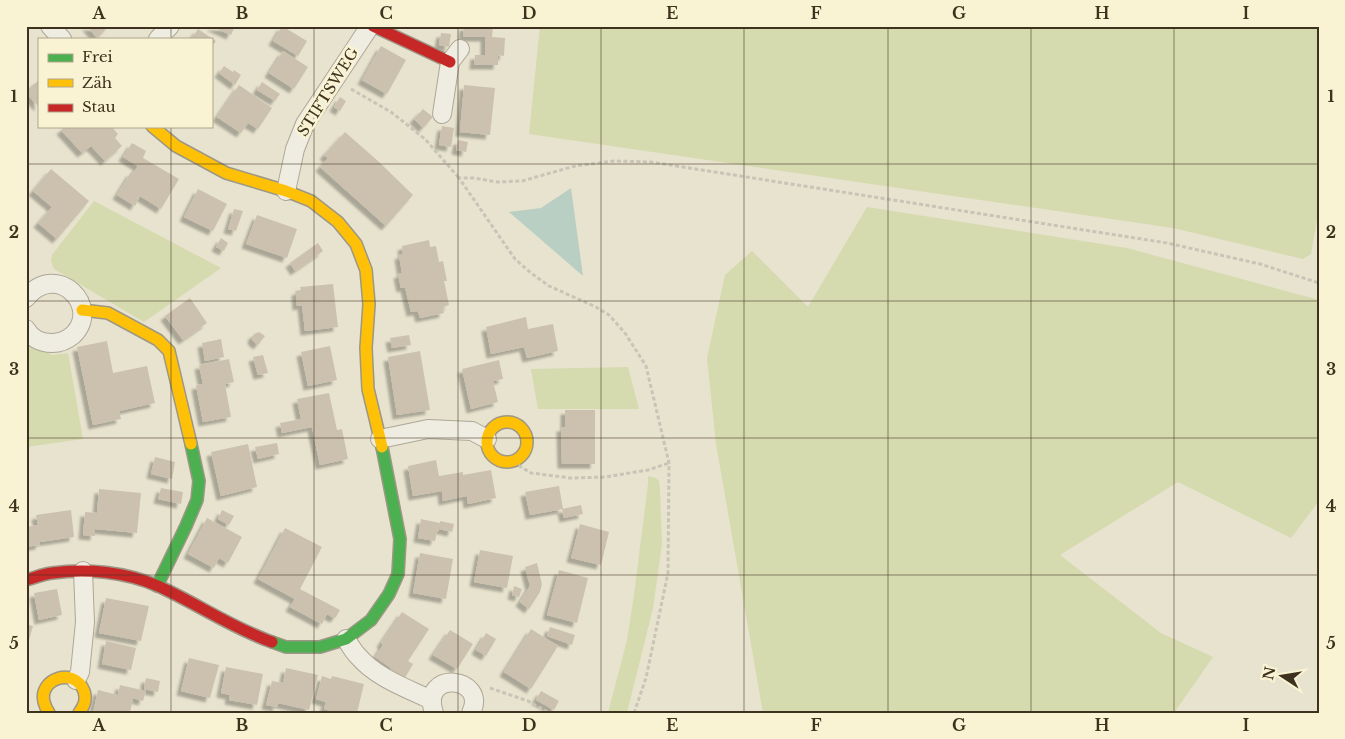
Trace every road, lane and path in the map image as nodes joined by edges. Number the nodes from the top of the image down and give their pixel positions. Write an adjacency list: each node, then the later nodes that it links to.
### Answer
1 (50, 26): 4 (street)
2 (170, 26): 5 (street)
3 (371, 26): 6 (street, STIFTSWEG); 7 (street, STIFTSWEG)
4 (61, 38)
5 (159, 38)
6 (455, 55): 8 (street, STIFTSWEG)
7 (335, 79): 10 (path); 11 (street, STIFTSWEG)
8 (442, 114)
9 (154, 128): 11 (street)
10 (459, 178): 12 (path); 19 (path)
11 (286, 190): 16 (street)
12 (1319, 283)
13 (26, 298): 14 (street)
14 (82, 310): 15 (street); 22 (street)
15 (26, 329)
16 (380, 439): 17 (street); 23 (street)
17 (487, 439): 18 (street); 18 (street)
18 (512, 462): 19 (path)
19 (668, 464): 31 (path)
20 (83, 571): 21 (street); 22 (street); 24 (street)
21 (26, 580)
22 (156, 586): 23 (street)
23 (346, 639): 26 (street)
24 (76, 680): 27 (street); 28 (street)
25 (465, 685): 26 (street); 29 (street); 30 (path)
26 (433, 705)
27 (45, 711)
28 (79, 713)
29 (471, 713)
30 (549, 713)
31 (634, 713)

